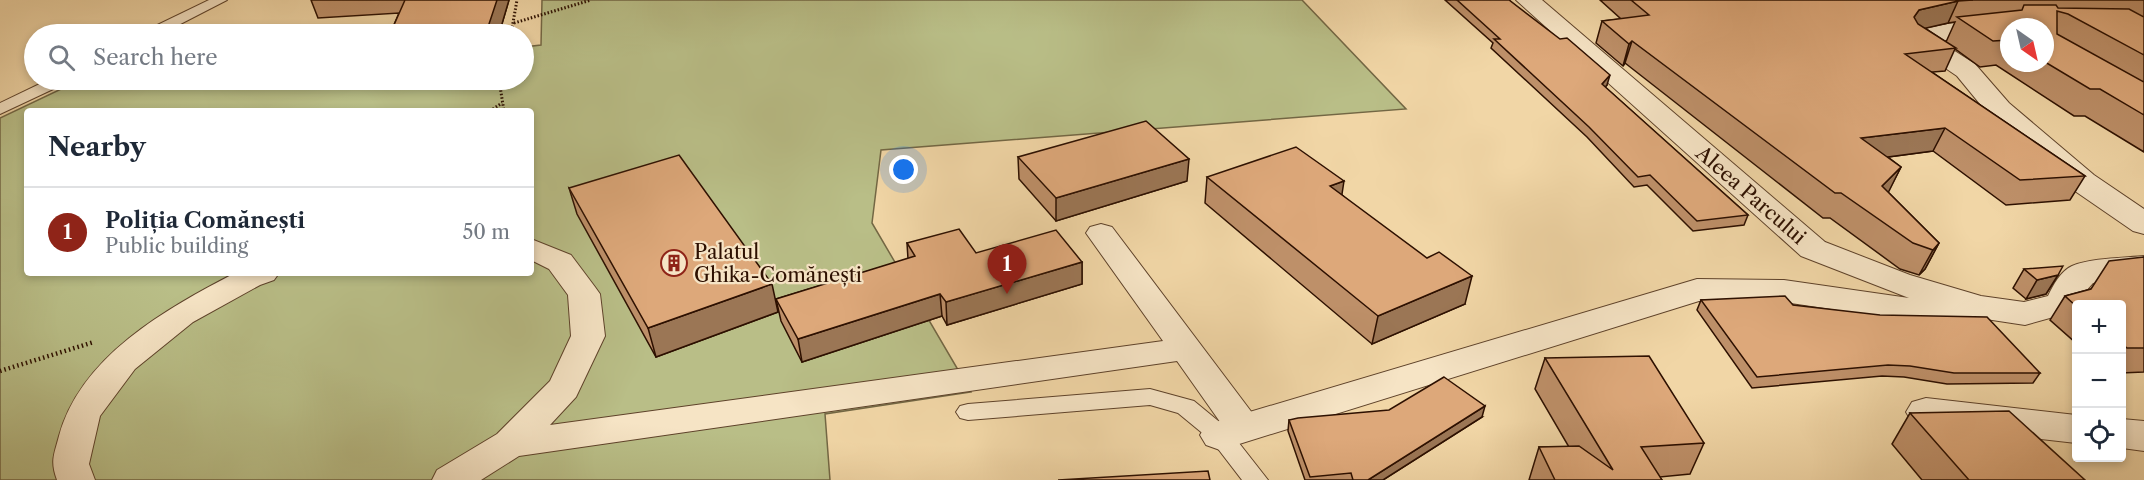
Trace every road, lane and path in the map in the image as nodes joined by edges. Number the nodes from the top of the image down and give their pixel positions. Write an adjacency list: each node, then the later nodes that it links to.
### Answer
1 (219, 0): 6 (lane)
2 (517, 0): 5 (path)
3 (591, 0): 5 (path)
4 (1528, 0): 19 (street, Aleea Parcului)
5 (514, 23)
6 (170, 24)
7 (2000, 27): 14 (street)
8 (39, 90): 13 (lane)
9 (500, 90): 10 (path)
10 (502, 103): 11 (path); 12 (path)
11 (494, 108)
12 (503, 108)
13 (0, 109)
14 (2144, 224)
15 (1101, 233): 21 (street)
16 (534, 249): 29 (street)
17 (2144, 266): 19 (street, Aleea Parcului)
18 (255, 276): 30 (street)
19 (1980, 307): 26 (street)
20 (102, 340): 22 (path)
21 (1186, 349): 26 (street); 29 (street)
22 (0, 371)
23 (968, 412): 26 (lane)
24 (1926, 412): 25 (street)
25 (2072, 429)
26 (1232, 431): 32 (lane)
27 (2126, 434): 28 (street)
28 (2144, 436)
29 (510, 444): 31 (street)
30 (76, 480)
31 (452, 480)
32 (1249, 480)

